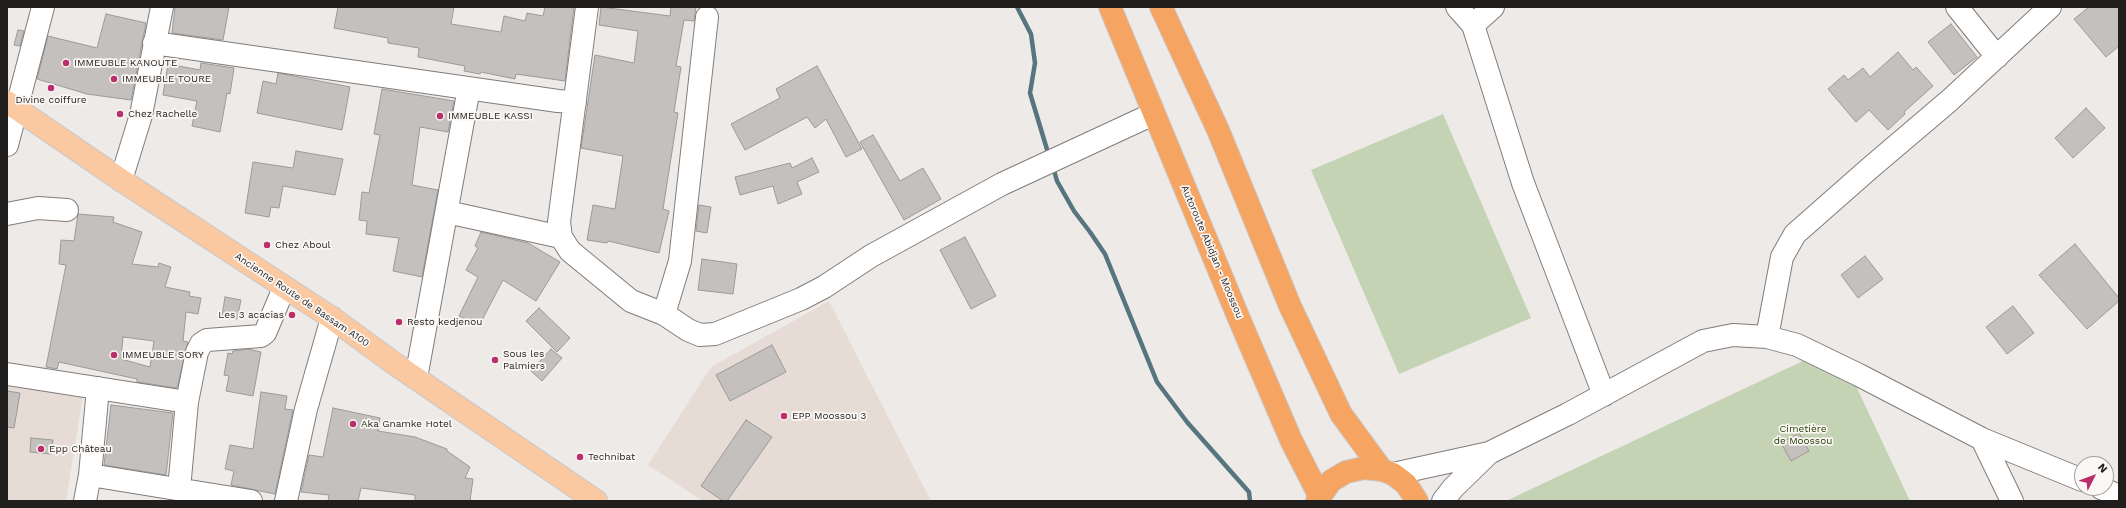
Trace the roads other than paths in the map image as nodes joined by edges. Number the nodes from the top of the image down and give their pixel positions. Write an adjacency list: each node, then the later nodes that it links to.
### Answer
1 (43, 7): 16 (street)
2 (162, 7): 12 (street)
3 (587, 7): 15 (street)
4 (1110, 7): 17 (highway, Autoroute Abidjan - Moossou)
5 (1161, 7): 35 (highway)
6 (1457, 7): 11 (street)
7 (1493, 7): 11 (street)
8 (1957, 7): 13 (street)
9 (2050, 7): 13 (street)
10 (707, 17): 25 (street)
11 (1473, 26): 31 (street)
12 (154, 43): 14 (street); 19 (street)
13 (1997, 57): 27 (street)
14 (469, 88): 15 (street); 21 (street)
15 (575, 102): 23 (street)
16 (12, 105): 18 (street); 19 (main road, Ancienne Route de Bassam A100)
17 (1153, 114): 25 (street); 39 (highway, Autoroute Abidjan - Moossou)
18 (7, 145)
19 (121, 180): 24 (main road, Ancienne Route de Bassam A100)
20 (67, 210): 22 (street)
21 (447, 212): 23 (street); 29 (street)
22 (7, 214)
23 (561, 237): 25 (street)
24 (284, 288): 26 (main road, Ancienne Route de Bassam A100); 32 (street)
25 (664, 314)
26 (332, 318): 29 (main road, Ancienne Route de Bassam A100); 42 (street)
27 (1767, 337): 31 (street); 33 (street)
28 (7, 374): 30 (street)
29 (416, 378): 43 (main road, Ancienne Route de Bassam A100)
30 (98, 388): 32 (street); 36 (street)
31 (1604, 395): 34 (street)
32 (187, 402): 38 (street)
33 (1982, 439): 37 (street); 46 (street)
34 (1489, 453): 35 (street); 45 (street)
35 (1388, 472): 39 (highway); 44 (highway)
36 (90, 475): 38 (street); 40 (street)
37 (2074, 477)
38 (179, 489): 41 (street)
39 (1318, 498)
40 (85, 501)
41 (251, 501)
42 (286, 501)
43 (596, 501)
44 (1417, 501)
45 (1443, 501)
46 (2012, 501)

